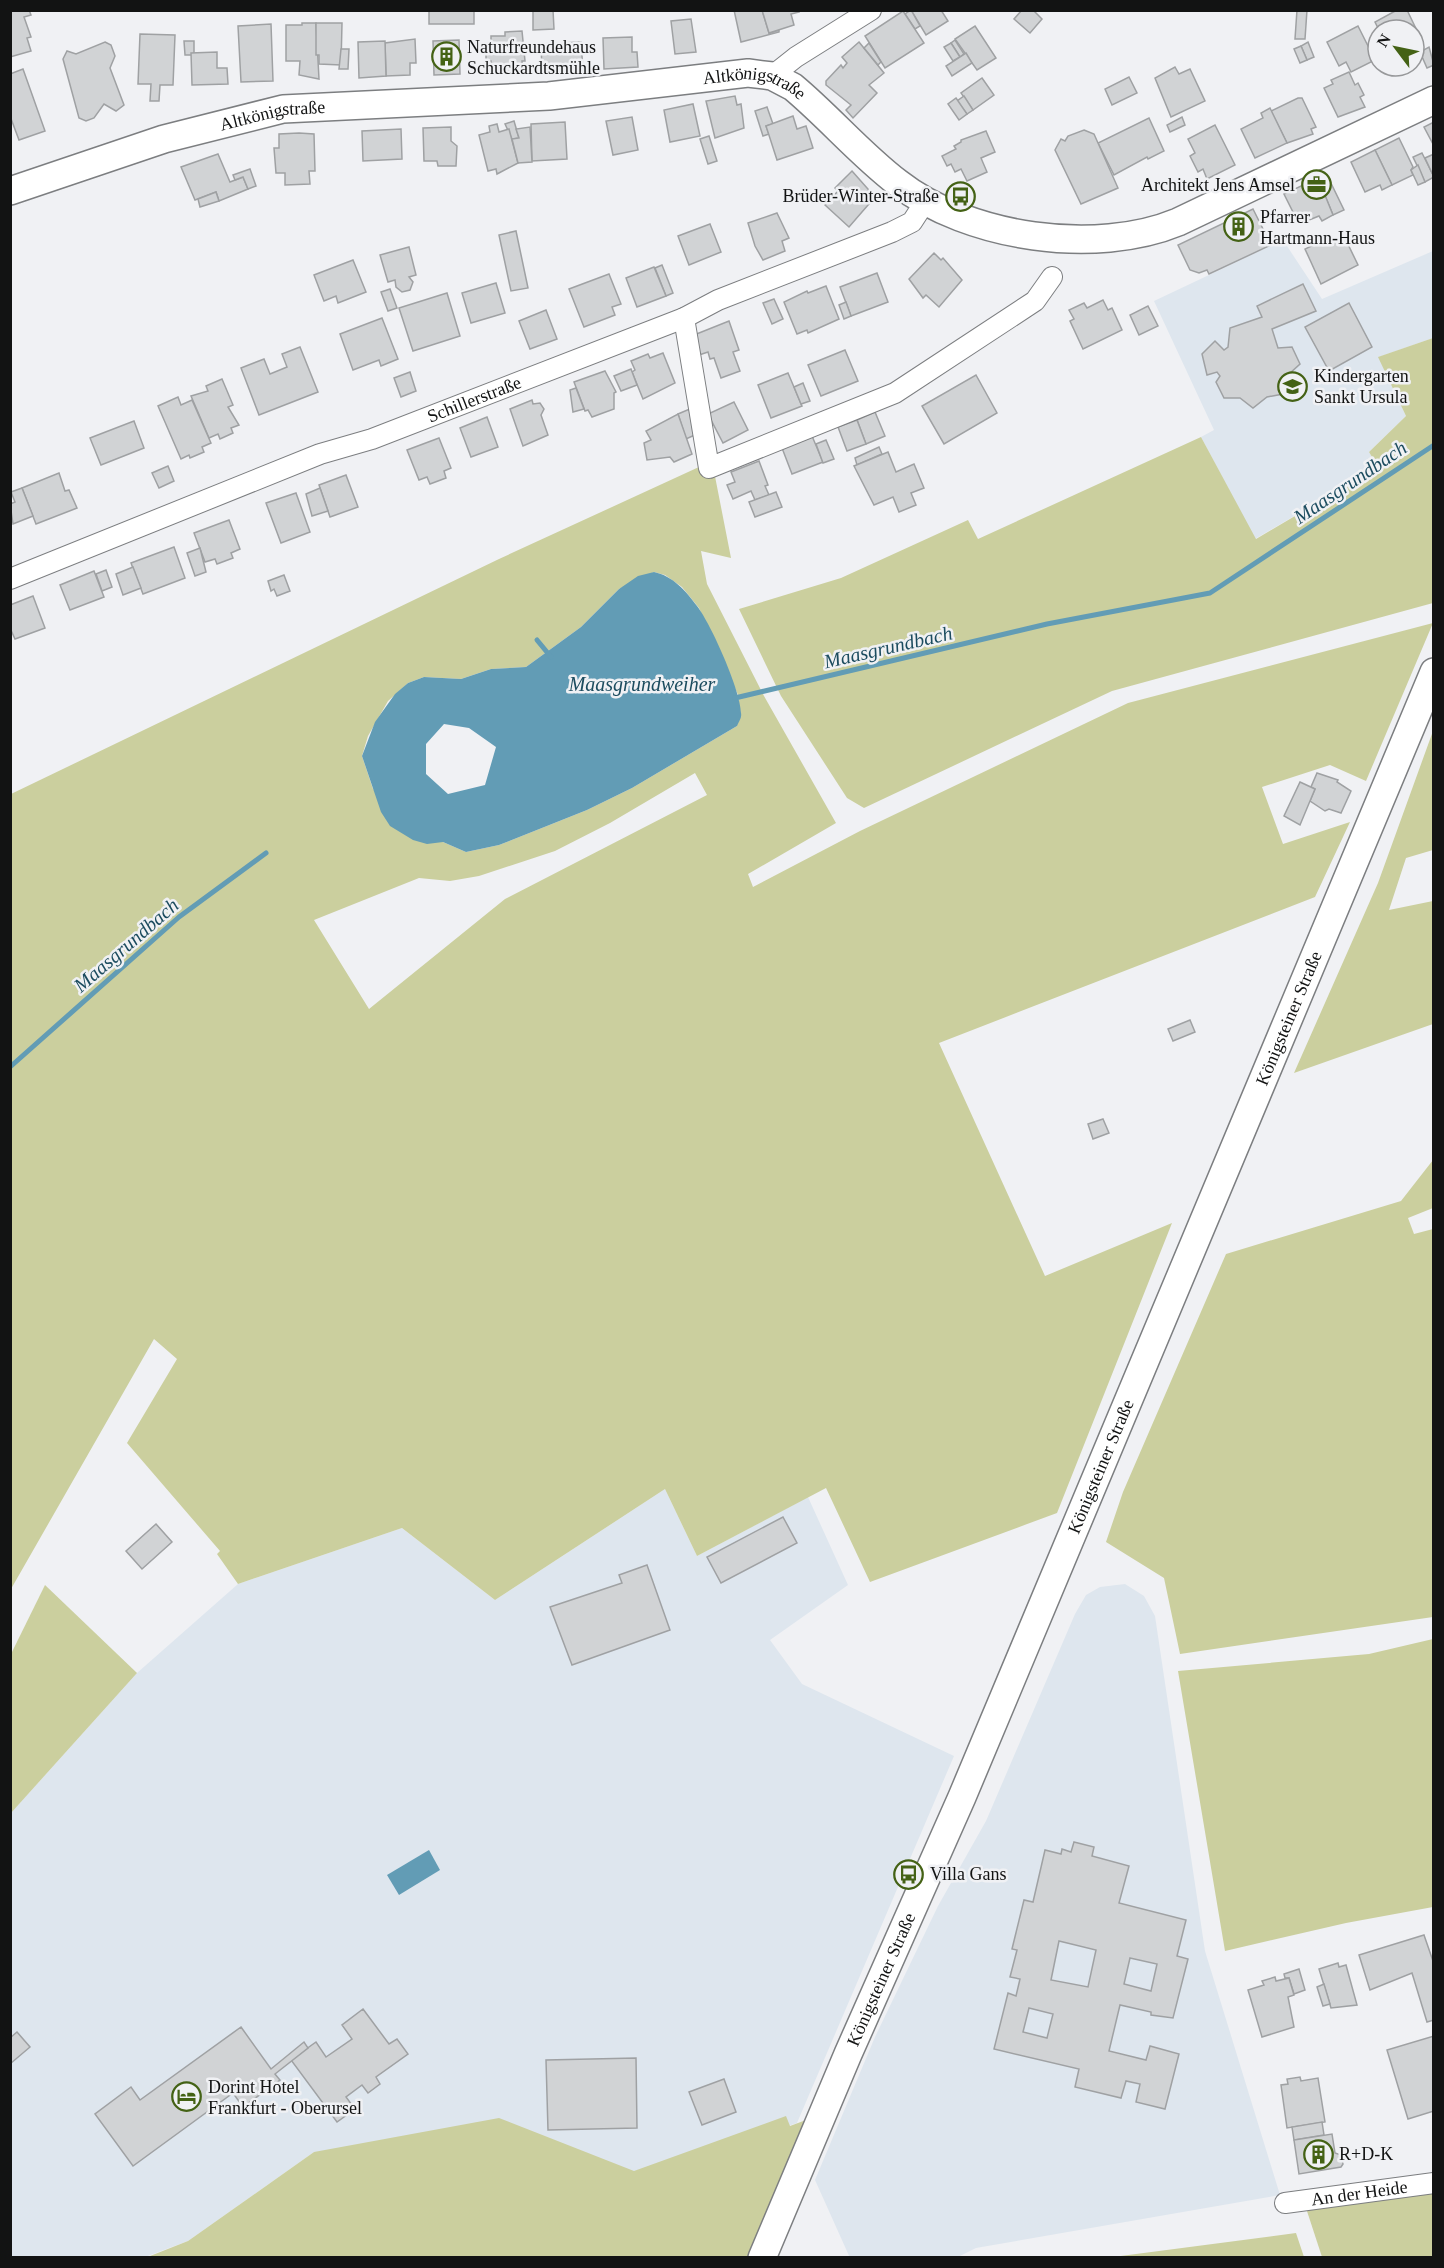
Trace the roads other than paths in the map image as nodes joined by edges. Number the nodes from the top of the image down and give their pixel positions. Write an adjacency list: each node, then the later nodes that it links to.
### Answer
1 (872, 10): 2 (street)
2 (772, 76): 4 (main road, Altkönigstraße); 5 (main road, Altkönigstraße)
3 (1434, 100): 5 (main road, Altkönigstraße)
4 (10, 191)
5 (925, 202): 7 (street, Schillerstraße)
6 (1052, 277): 7 (street)
7 (684, 318): 8 (street, Schillerstraße)
8 (10, 579)
9 (1434, 672): 12 (main road, Königsteiner Straße)
10 (1434, 2183): 11 (street, An der Heide)
11 (1286, 2204)
12 (762, 2258)

